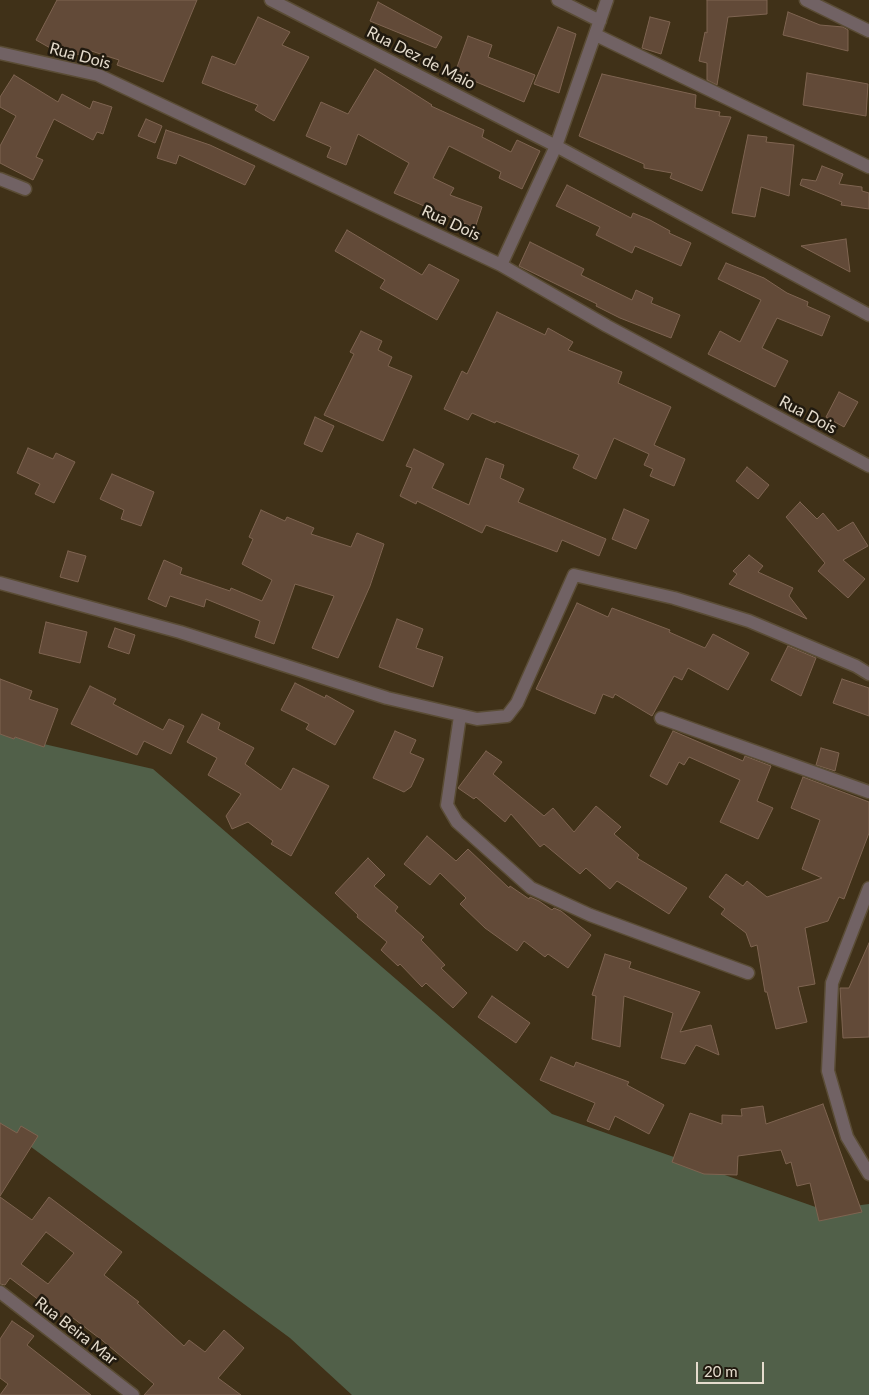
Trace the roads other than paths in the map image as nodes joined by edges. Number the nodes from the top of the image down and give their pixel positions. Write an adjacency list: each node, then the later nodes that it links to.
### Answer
1 (271, 0): 9 (street, Rua Dez de Maio)
2 (558, 0): 5 (street)
3 (607, 0): 5 (street)
4 (806, 0): 6 (street)
5 (600, 21): 7 (street)
6 (869, 31)
7 (596, 35): 9 (street); 10 (street)
8 (0, 53): 13 (street, Rua Dois)
9 (556, 146): 13 (street); 14 (street, Rua Dez de Maio)
10 (869, 167)
11 (0, 179): 12 (street)
12 (24, 189)
13 (501, 265): 15 (street, Rua Dois)
14 (869, 315)
15 (869, 466)
16 (0, 583): 18 (street)
17 (869, 674): 18 (street)
18 (460, 716): 22 (street)
19 (661, 718): 20 (street)
20 (869, 792)
21 (869, 888): 23 (street)
22 (748, 973)
23 (869, 1174)
24 (0, 1292): 25 (street, Rua Beira Mar)
25 (133, 1395)

